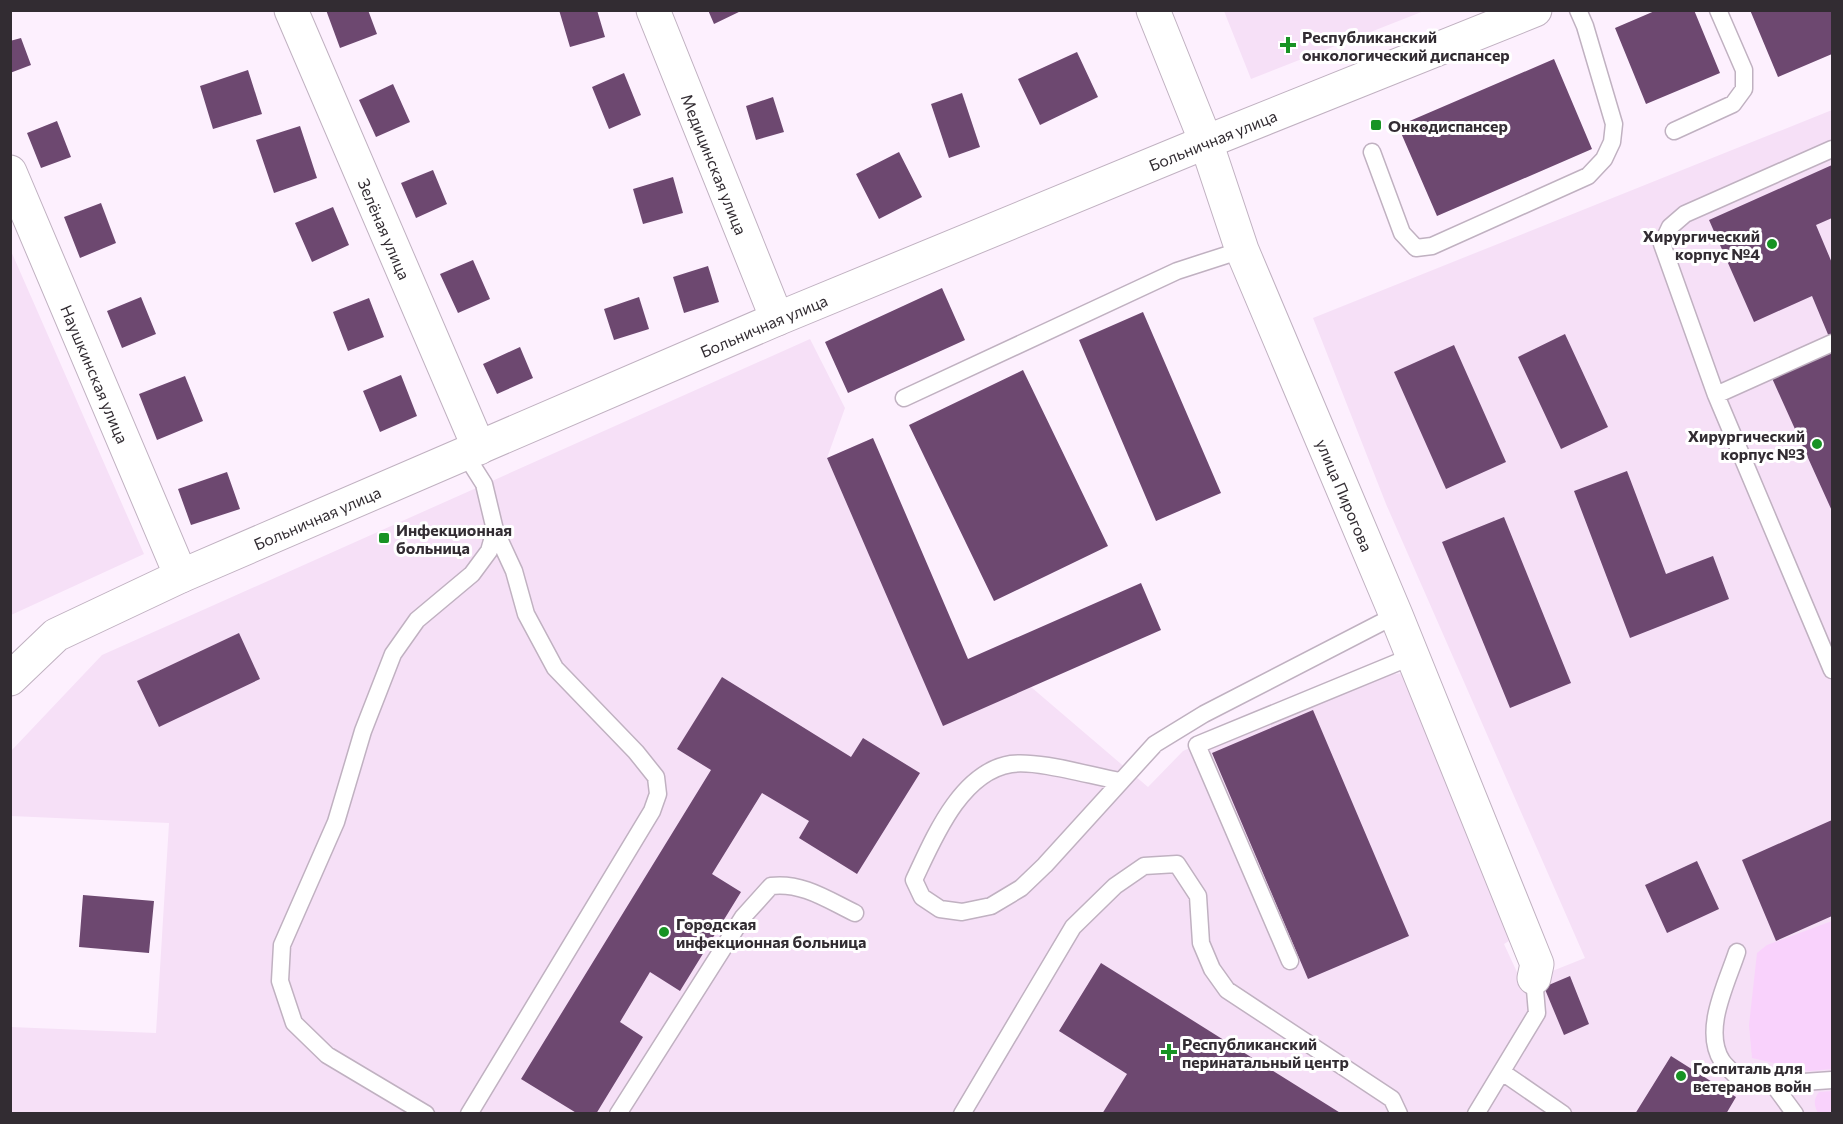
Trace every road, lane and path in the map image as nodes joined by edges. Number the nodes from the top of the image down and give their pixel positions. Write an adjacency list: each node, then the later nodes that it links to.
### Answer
1 (291, 10): 17 (street, Зелёная улица)
2 (653, 10): 13 (street, Медицинская улица)
3 (1153, 10): 8 (street, улица Пирогова)
4 (1535, 10): 8 (street, Больничная улица)
5 (1578, 10): 10 (lane)
6 (1718, 10): 7 (lane)
7 (1674, 131)
8 (1206, 142): 12 (street, улица Пирогова); 13 (street, Больничная улица)
9 (1833, 149): 15 (lane)
10 (1372, 152)
11 (10, 172): 19 (street, Наушкинская улица)
12 (1242, 250): 16 (lane); 20 (street, улица Пирогова)
13 (777, 319): 17 (street, Больничная улица)
14 (1832, 343): 15 (lane)
15 (1716, 395): 22 (lane)
16 (904, 398)
17 (472, 451): 18 (lane); 19 (street, Больничная улица)
18 (495, 530): 32 (lane); 33 (lane)
19 (181, 576): 23 (street, Больничная улица)
20 (1396, 615): 21 (street, улица Пирогова); 24 (lane)
21 (1413, 656): 27 (lane); 28 (street, улица Пирогова)
22 (1833, 670)
23 (14, 672)
24 (1120, 781): 24 (lane)
25 (855, 913): 34 (lane)
26 (1737, 952): 31 (lane)
27 (1290, 961)
28 (1533, 978): 29 (lane)
29 (1502, 1072): 37 (lane); 38 (lane)
30 (1833, 1080): 31 (lane)
31 (1773, 1084): 39 (lane)
32 (426, 1113)
33 (469, 1113)
34 (618, 1113)
35 (962, 1113): 36 (lane)
36 (1399, 1113)
37 (1476, 1113)
38 (1563, 1113)
39 (1795, 1113)

